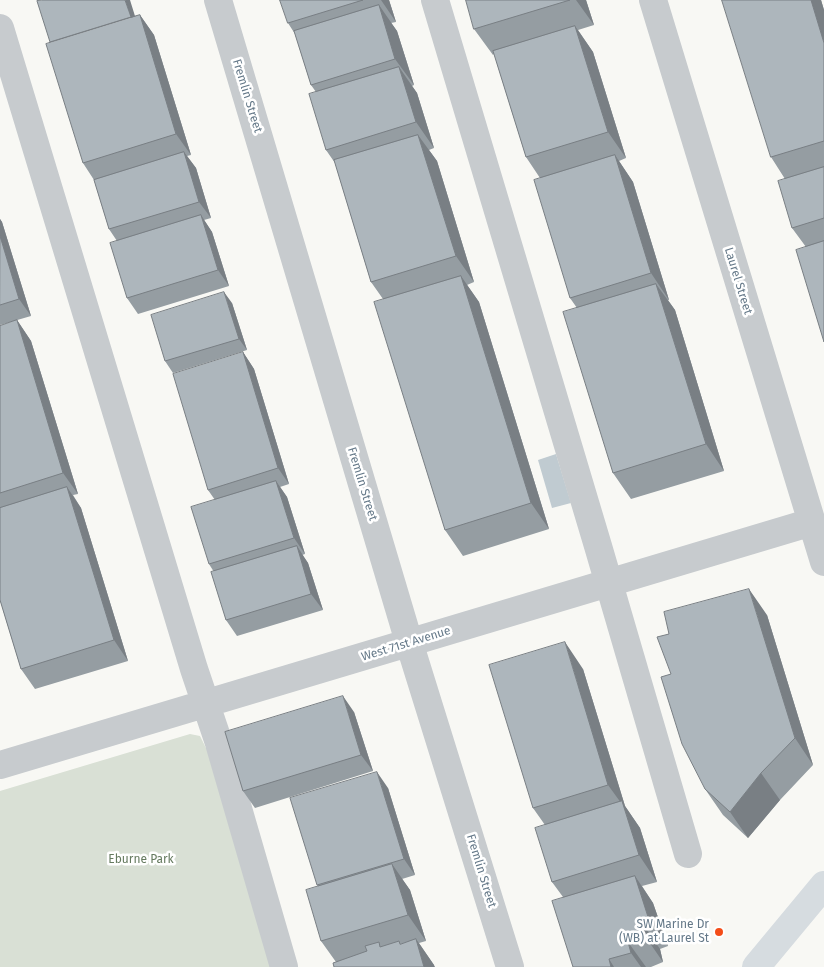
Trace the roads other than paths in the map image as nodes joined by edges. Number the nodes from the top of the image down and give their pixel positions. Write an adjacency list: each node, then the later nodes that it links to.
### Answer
1 (218, 0): 8 (street, Fremlin Street)
2 (435, 0): 7 (street)
3 (653, 0): 5 (street, Laurel Street)
4 (0, 28): 9 (street)
5 (812, 522): 6 (street, Laurel Street); 7 (street, West 71st Avenue)
6 (824, 562)
7 (609, 584): 8 (street, West 71st Avenue); 11 (street)
8 (409, 642): 9 (street, West 71st Avenue); 14 (street, Fremlin Street)
9 (206, 704): 10 (street, West 71st Avenue); 13 (street)
10 (0, 765)
11 (688, 854)
12 (824, 885): 15 (main road)
13 (284, 967)
14 (510, 967)
15 (756, 967)

